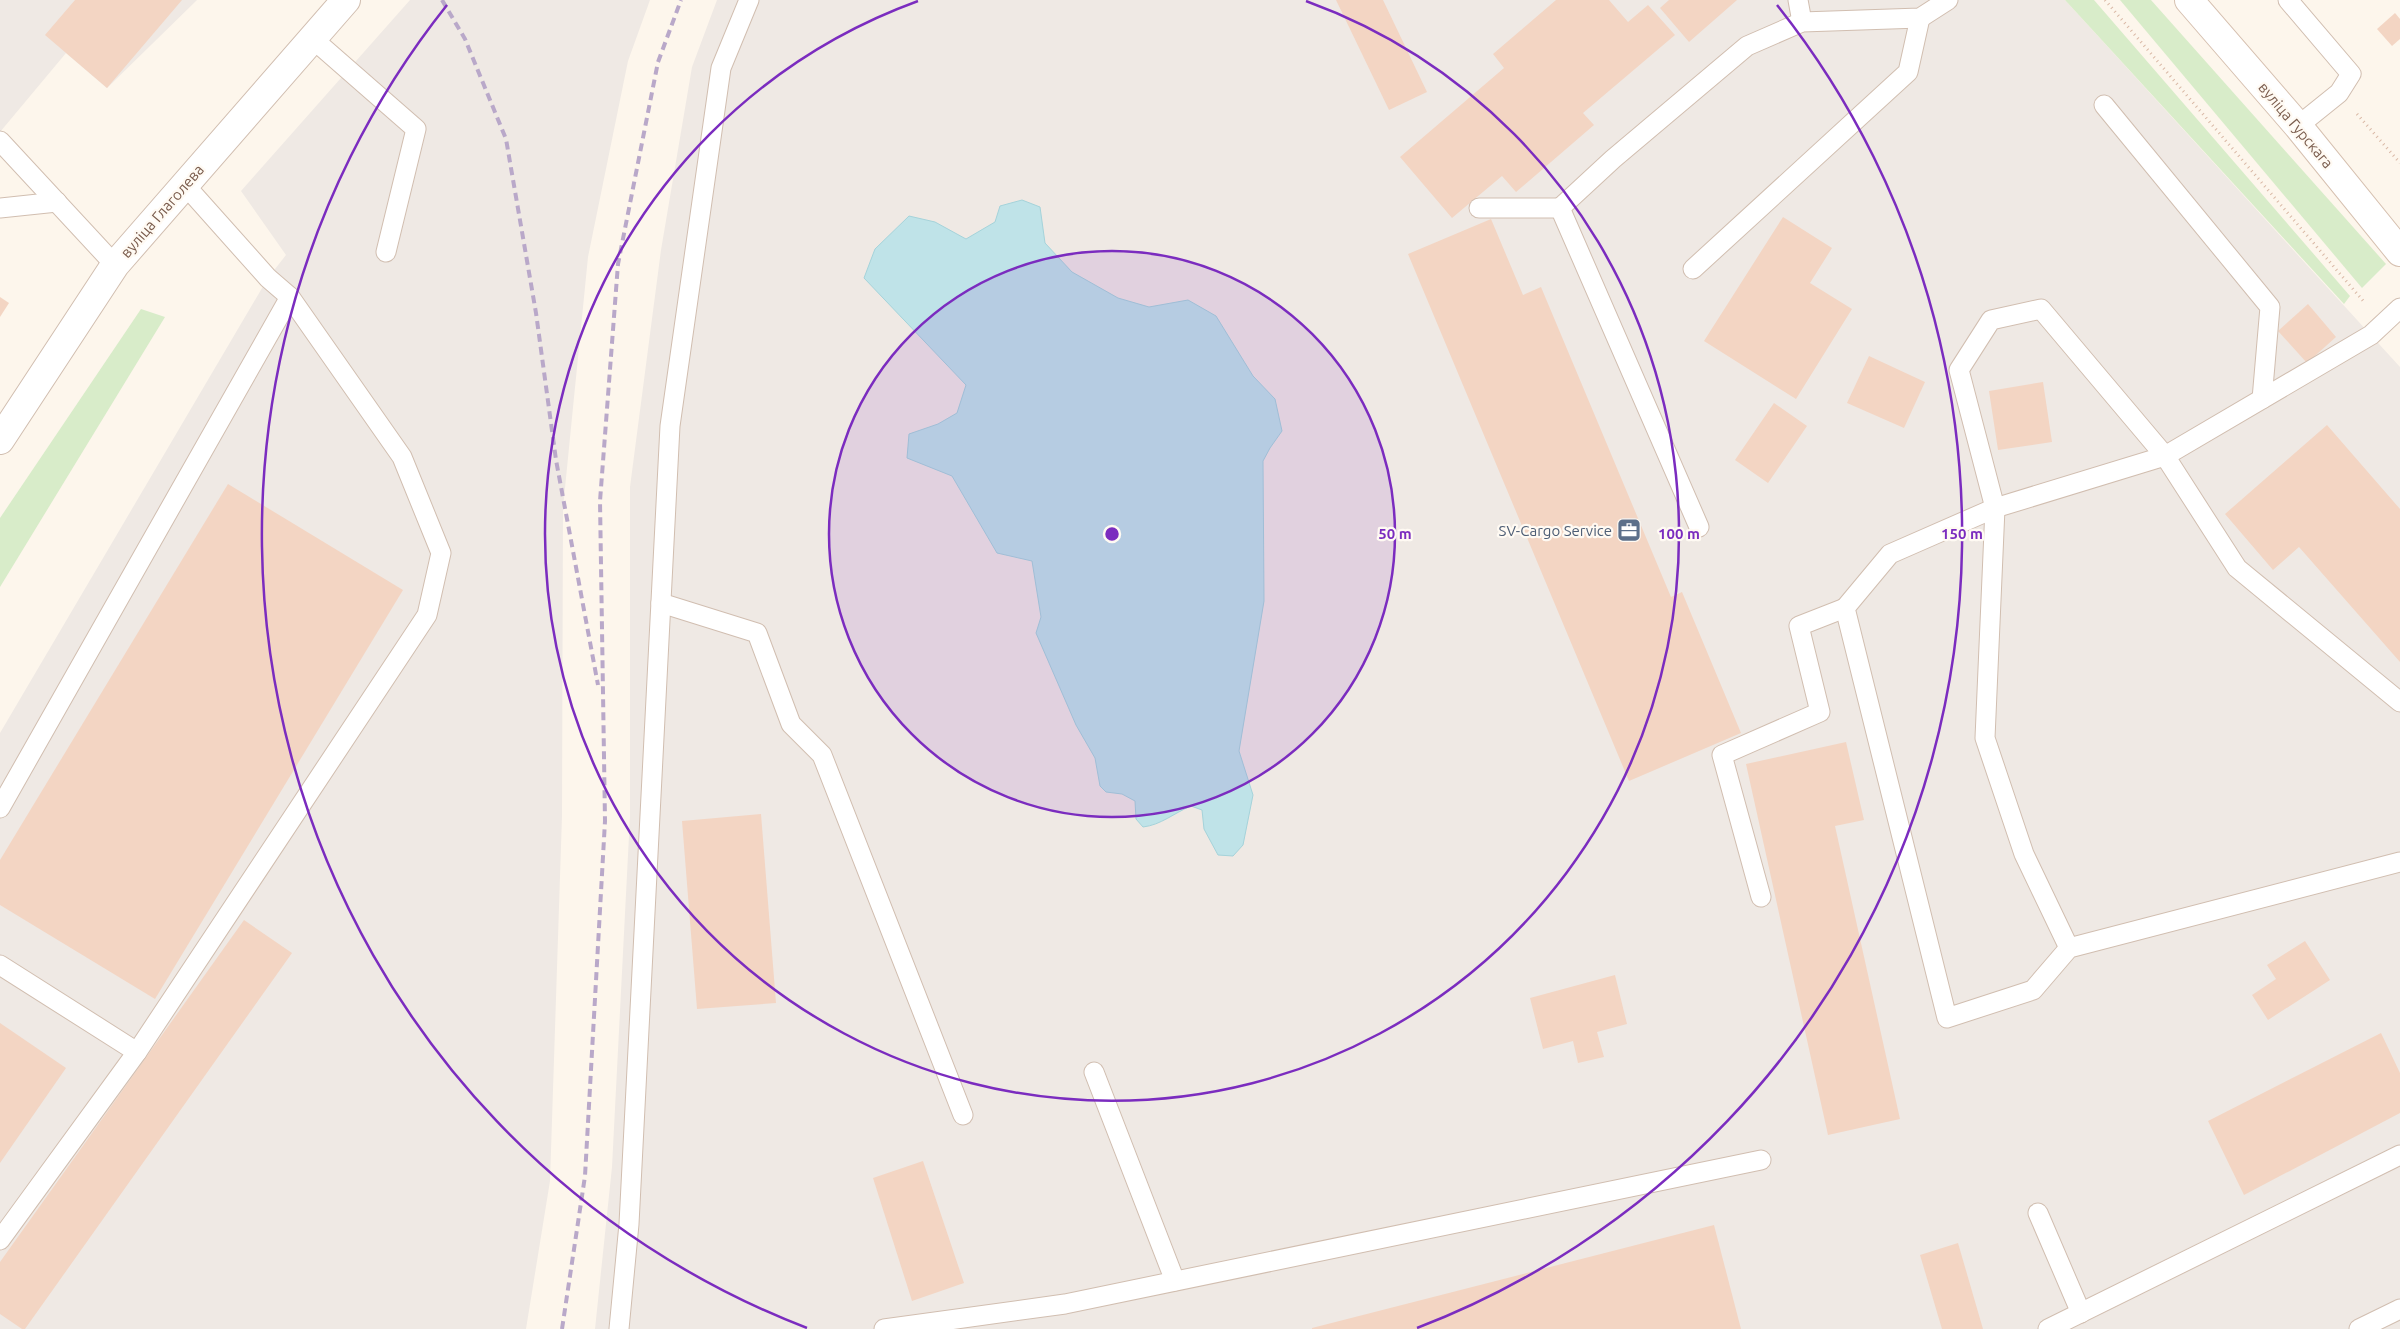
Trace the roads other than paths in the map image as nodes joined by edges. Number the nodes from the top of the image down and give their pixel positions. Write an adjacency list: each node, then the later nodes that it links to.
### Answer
1 (346, 0): 9 (street, вуліца Глаголева)
2 (749, 0): 29 (lane)
3 (1798, 0): 8 (lane)
4 (1948, 0): 7 (lane)
5 (2189, 0): 11 (street, вуліца Гурскага)
6 (2288, 0): 11 (lane)
7 (1920, 18): 8 (lane); 21 (lane)
8 (1802, 22): 17 (lane)
9 (313, 39): 13 (street, вуліца Глаголева); 18 (lane)
10 (2104, 104): 24 (lane)
11 (2298, 126): 19 (street, вуліца Гурскага)
12 (0, 141): 14 (lane)
13 (185, 185): 20 (street, вуліца Глаголева); 22 (lane)
14 (57, 202): 15 (lane); 20 (lane)
15 (0, 208)
16 (1479, 208): 17 (lane)
17 (1560, 208): 28 (lane)
18 (386, 252)
19 (2400, 252)
20 (115, 265): 25 (street, вуліца Глаголева)
21 (1693, 269)
22 (290, 297): 32 (lane); 37 (lane)
23 (2400, 308): 24 (lane)
24 (2262, 399): 26 (lane)
25 (0, 440)
26 (2165, 456): 27 (lane); 27 (lane); 31 (lane)
27 (1995, 508): 30 (lane); 35 (lane)
28 (1699, 526)
29 (661, 604): 39 (lane); 47 (lane)
30 (1845, 608): 34 (lane); 35 (lane)
31 (2400, 702)
32 (0, 808)
33 (2400, 862): 35 (lane)
34 (1761, 897)
35 (2069, 948)
36 (0, 965): 37 (lane)
37 (137, 1052): 43 (lane)
38 (1094, 1072): 44 (lane)
39 (963, 1114)
40 (2400, 1155): 46 (lane)
41 (1761, 1160): 44 (lane)
42 (2038, 1214): 46 (lane)
43 (0, 1240)
44 (1175, 1281): 48 (lane)
45 (2400, 1309): 50 (lane)
46 (2081, 1312): 49 (lane)
47 (619, 1329)
48 (884, 1329)
49 (2048, 1329)
50 (2359, 1329)

